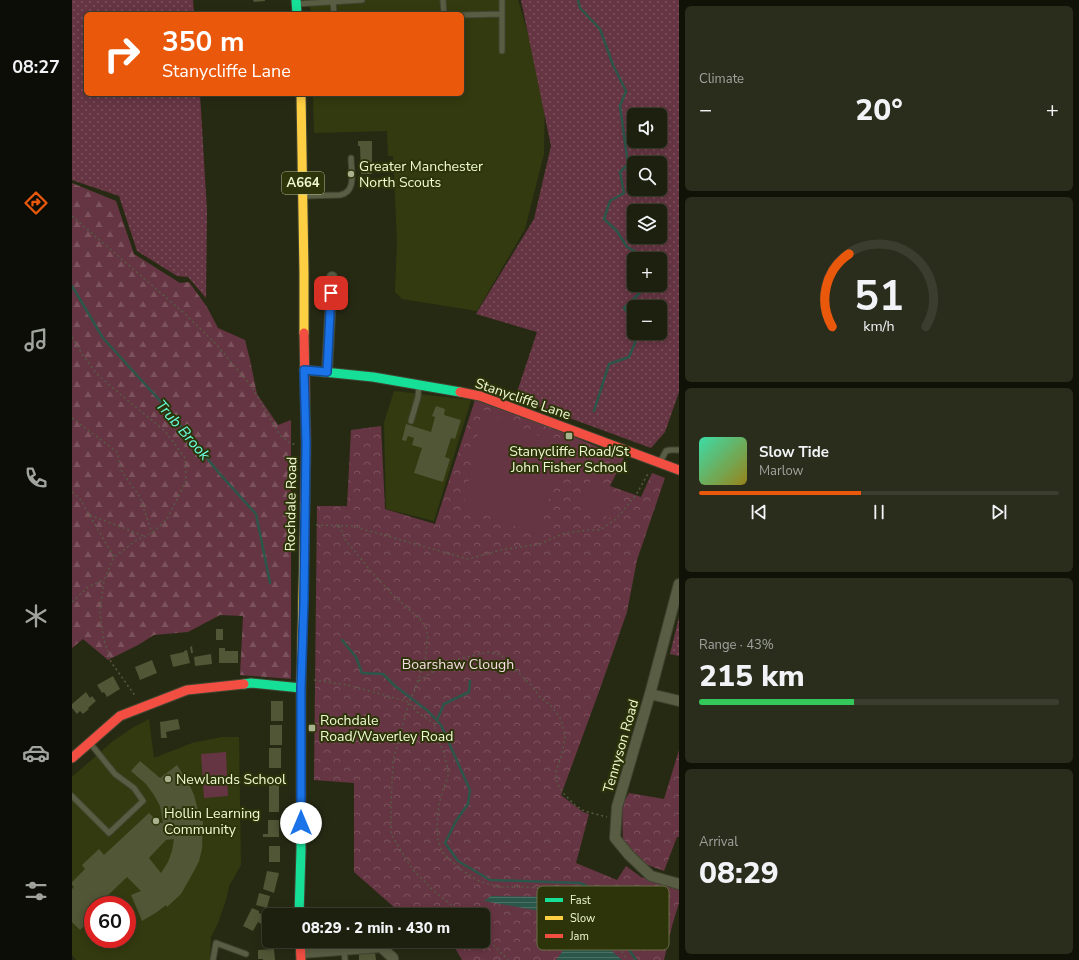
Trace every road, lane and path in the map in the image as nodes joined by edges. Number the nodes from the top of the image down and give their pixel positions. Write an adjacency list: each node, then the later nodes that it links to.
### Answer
1 (362, 0): 4 (lane)
2 (443, 0): 8 (lane)
3 (502, 0): 9 (lane)
4 (333, 1): 5 (lane); 7 (lane)
5 (296, 2): 6 (main road)
6 (297, 12)
7 (334, 12)
8 (444, 12)
9 (502, 14): 10 (lane); 11 (lane)
10 (464, 15)
11 (502, 51)
12 (301, 96): 14 (main road, Rochdale Road / A664)
13 (350, 158): 14 (lane)
14 (303, 196): 18 (main road, Rochdale Road / A664)
15 (72, 216): 23 (path)
16 (332, 277): 19 (street)
17 (72, 337): 31 (path)
18 (304, 370): 19 (main road, Stanycliffe Lane); 29 (main road, Rochdale Road / A664)
19 (327, 372): 20 (main road, Stanycliffe Lane)
20 (419, 385): 22 (lane); 25 (main road, Stanycliffe Lane)
21 (72, 418): 31 (path)
22 (411, 421)
23 (291, 444)
24 (679, 450): 25 (lane)
25 (657, 462): 26 (main road, Stanycliffe Lane); 30 (path)
26 (679, 470)
27 (72, 492): 28 (path)
28 (90, 515): 32 (path); 33 (path)
29 (305, 524): 30 (path); 37 (main road, Rochdale Road / A664)
30 (338, 526): 38 (path)
31 (152, 533): 32 (path)
32 (144, 536): 33 (path)
33 (114, 557): 34 (path)
34 (104, 580): 36 (path); 43 (path)
35 (679, 584): 40 (street, Tennyson Road)
36 (72, 602)
37 (302, 677): 39 (main road, Rochdale Road / A664); 42 (path)
38 (418, 682): 42 (path); 47 (path)
39 (301, 688): 43 (main road); 50 (main road, Rochdale Road / A664)
40 (650, 694): 41 (street); 47 (street, Tennyson Road)
41 (679, 701)
42 (409, 702): 49 (path); 51 (path)
43 (141, 708): 44 (main road)
44 (90, 742): 45 (main road); 46 (lane)
45 (72, 758)
46 (72, 796)
47 (616, 819): 48 (street, Tennyson Road)
48 (679, 884)
49 (537, 888)
50 (299, 908)
51 (455, 908)
52 (490, 941): 59 (path)
53 (621, 950): 60 (path)
54 (246, 954): 58 (lane)
55 (344, 955): 56 (street); 57 (street)
56 (301, 956)
57 (393, 959)
58 (213, 960)
59 (508, 960)
60 (627, 960)

